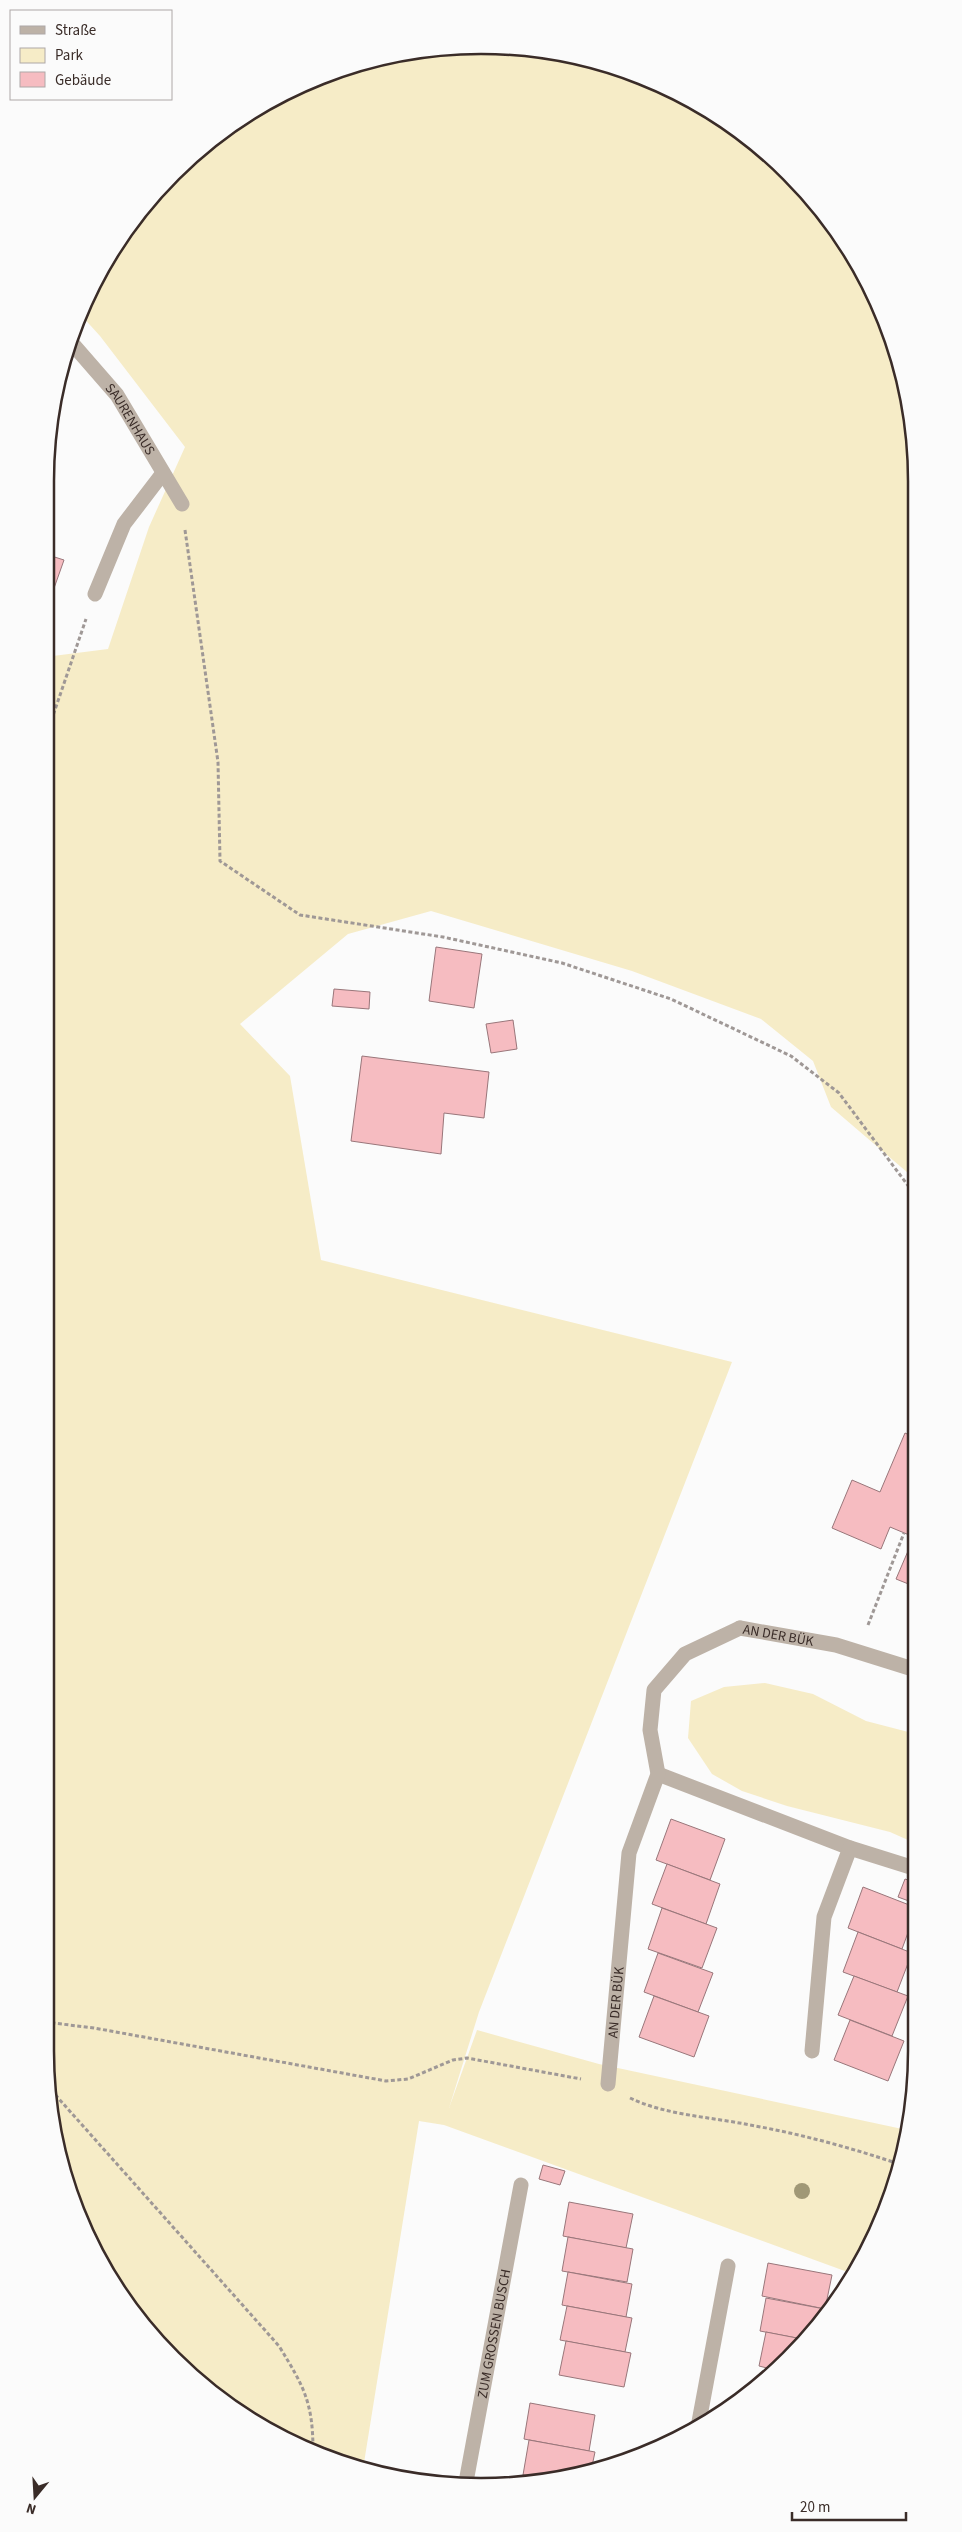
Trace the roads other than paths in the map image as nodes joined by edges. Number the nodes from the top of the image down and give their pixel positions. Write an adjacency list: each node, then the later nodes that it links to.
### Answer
1 (75, 347): 2 (street, SAURENHAUS)
2 (163, 473): 3 (street, SAURENHAUS); 4 (street)
3 (182, 504)
4 (95, 594)
5 (908, 1668): 6 (street, AN DER BÜK)
6 (658, 1774): 7 (street); 10 (street, AN DER BÜK)
7 (850, 1848): 8 (street); 9 (street)
8 (908, 1866)
9 (812, 2051)
10 (608, 2084)
11 (521, 2185): 14 (street, ZUM GROSSEN BUSCH)
12 (728, 2266): 13 (street)
13 (700, 2418)
14 (467, 2477)

